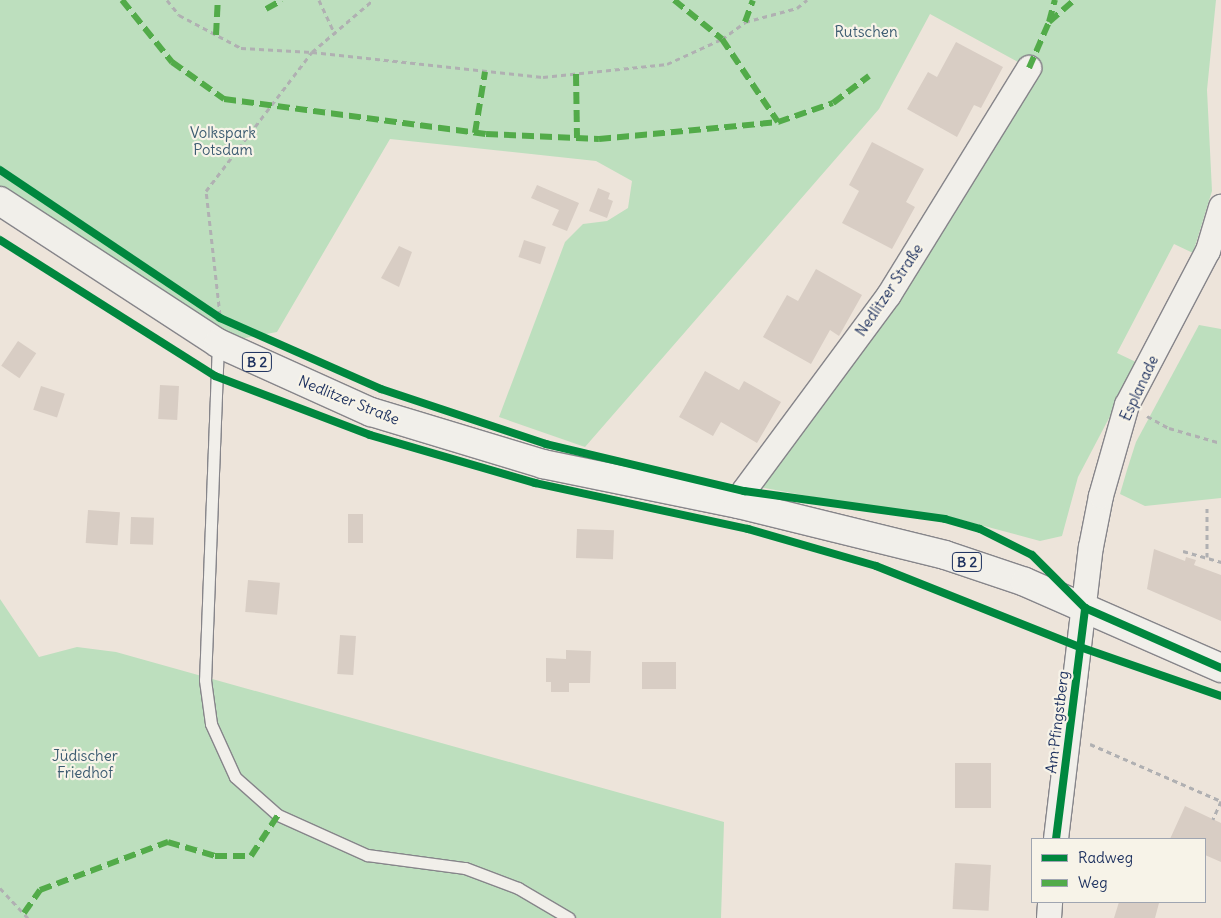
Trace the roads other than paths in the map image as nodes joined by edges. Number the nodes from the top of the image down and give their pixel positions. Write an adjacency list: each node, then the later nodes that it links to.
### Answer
1 (1029, 68): 5 (street, Nedlitzer Straße)
2 (0, 201): 4 (main road, Nedlitzer Straße / B 2)
3 (1221, 207): 6 (street, Esplanade)
4 (222, 327): 5 (main road, Nedlitzer Straße / B 2); 10 (lane)
5 (738, 504): 6 (main road, Nedlitzer Straße / B 2)
6 (1085, 608): 7 (main road, Nedlitzer Straße / B 2); 8 (street, Am Pfingstberg)
7 (1221, 668)
8 (1056, 838)
9 (1050, 903): 11 (street)
10 (569, 918)
11 (1049, 918)

